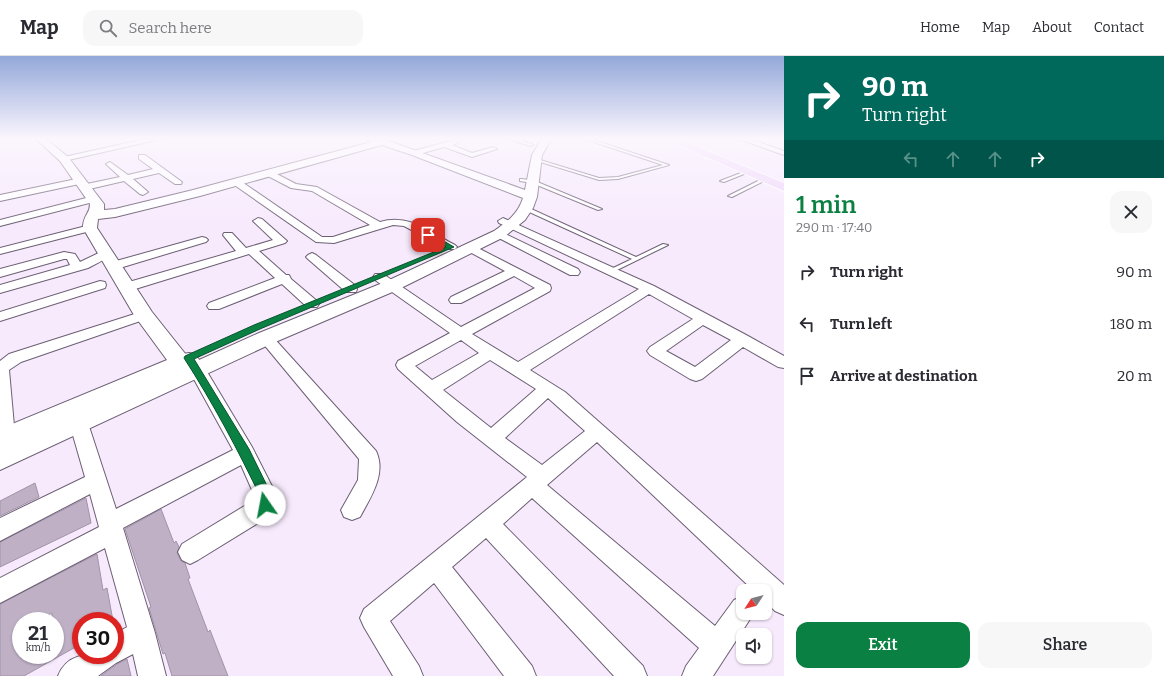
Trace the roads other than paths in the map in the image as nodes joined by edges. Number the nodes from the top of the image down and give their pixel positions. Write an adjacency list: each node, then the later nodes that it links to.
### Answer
1 (69, 167): 21 (street)
2 (113, 167): 14 (street)
3 (156, 167): 11 (street)
4 (289, 167): 13 (street)
5 (459, 167): 23 (street)
6 (533, 167): 23 (street)
7 (577, 167): 8 (lane)
8 (660, 167)
9 (735, 167): 12 (main road)
10 (751, 167): 16 (main road)
11 (160, 170): 14 (street); 18 (street)
12 (747, 172): 15 (main road); 17 (lane)
13 (269, 173): 19 (street); 30 (street)
14 (126, 178): 21 (street); 22 (street)
15 (766, 179): 20 (main road); 24 (lane)
16 (784, 180)
17 (722, 181)
18 (178, 182)
19 (236, 182): 28 (street); 30 (street)
20 (784, 186)
21 (86, 189): 25 (street); 28 (street); 29 (street)
22 (143, 192)
23 (526, 192): 26 (lane); 31 (street); 40 (lane)
24 (730, 196)
25 (0, 198)
26 (600, 210)
27 (258, 221): 37 (street)
28 (92, 222): 36 (street); 39 (street)
29 (0, 223)
30 (379, 226): 35 (street)
31 (505, 227): 35 (street); 42 (street); 45 (street)
32 (228, 235): 37 (street)
33 (202, 240): 39 (street)
34 (665, 245): 40 (lane)
35 (460, 247): 44 (street); 47 (street)
36 (0, 251)
37 (248, 251): 46 (street); 50 (street)
38 (312, 257): 52 (street)
39 (109, 259): 41 (street); 50 (street)
40 (637, 259): 42 (lane)
41 (77, 268): 43 (street); 49 (street)
42 (611, 271): 53 (street)
43 (4, 272): 49 (street)
44 (513, 272): 54 (street); 61 (street)
45 (574, 272)
46 (285, 278): 55 (street); 56 (street)
47 (385, 282): 52 (street); 61 (street); 62 (street)
48 (100, 285): 57 (street)
49 (13, 286): 51 (street); 57 (street)
50 (127, 287): 58 (street)
51 (0, 289)
52 (351, 289): 55 (street)
53 (649, 289): 60 (street); 67 (street)
54 (456, 300)
55 (312, 304): 65 (street)
56 (214, 306)
57 (21, 310): 59 (street)
58 (144, 315): 65 (street); 72 (street)
59 (0, 317)
60 (704, 318): 63 (street); 63 (street)
61 (461, 334): 64 (street); 68 (street)
62 (266, 338): 65 (street); 78 (street)
63 (743, 339): 66 (street)
64 (490, 353): 67 (street); 68 (street)
65 (188, 363): 70 (street); 74 (street)
66 (784, 363)
67 (517, 370): 69 (street)
68 (431, 389): 73 (street)
69 (547, 389): 71 (street); 73 (street)
70 (76, 416): 72 (street); 75 (street); 76 (street)
71 (598, 431): 77 (street); 84 (street)
72 (3, 438)
73 (491, 439): 77 (street)
74 (245, 453): 80 (street); 82 (street)
75 (0, 459)
76 (96, 481): 80 (street); 81 (street)
77 (537, 481): 79 (street); 91 (street)
78 (352, 510)
79 (487, 523): 83 (street); 97 (street)
80 (112, 528): 85 (street); 89 (street)
81 (0, 530)
82 (190, 552)
83 (436, 566): 95 (street); 96 (street)
84 (756, 584)
85 (0, 590)
86 (772, 595): 87 (street)
87 (784, 602)
88 (736, 619): 91 (street)
89 (142, 633): 90 (street); 94 (street)
90 (124, 644)
91 (717, 646): 98 (street)
92 (91, 664): 93 (street)
93 (72, 676)
94 (152, 676)
95 (409, 676)
96 (522, 676)
97 (633, 676)
98 (696, 676)

